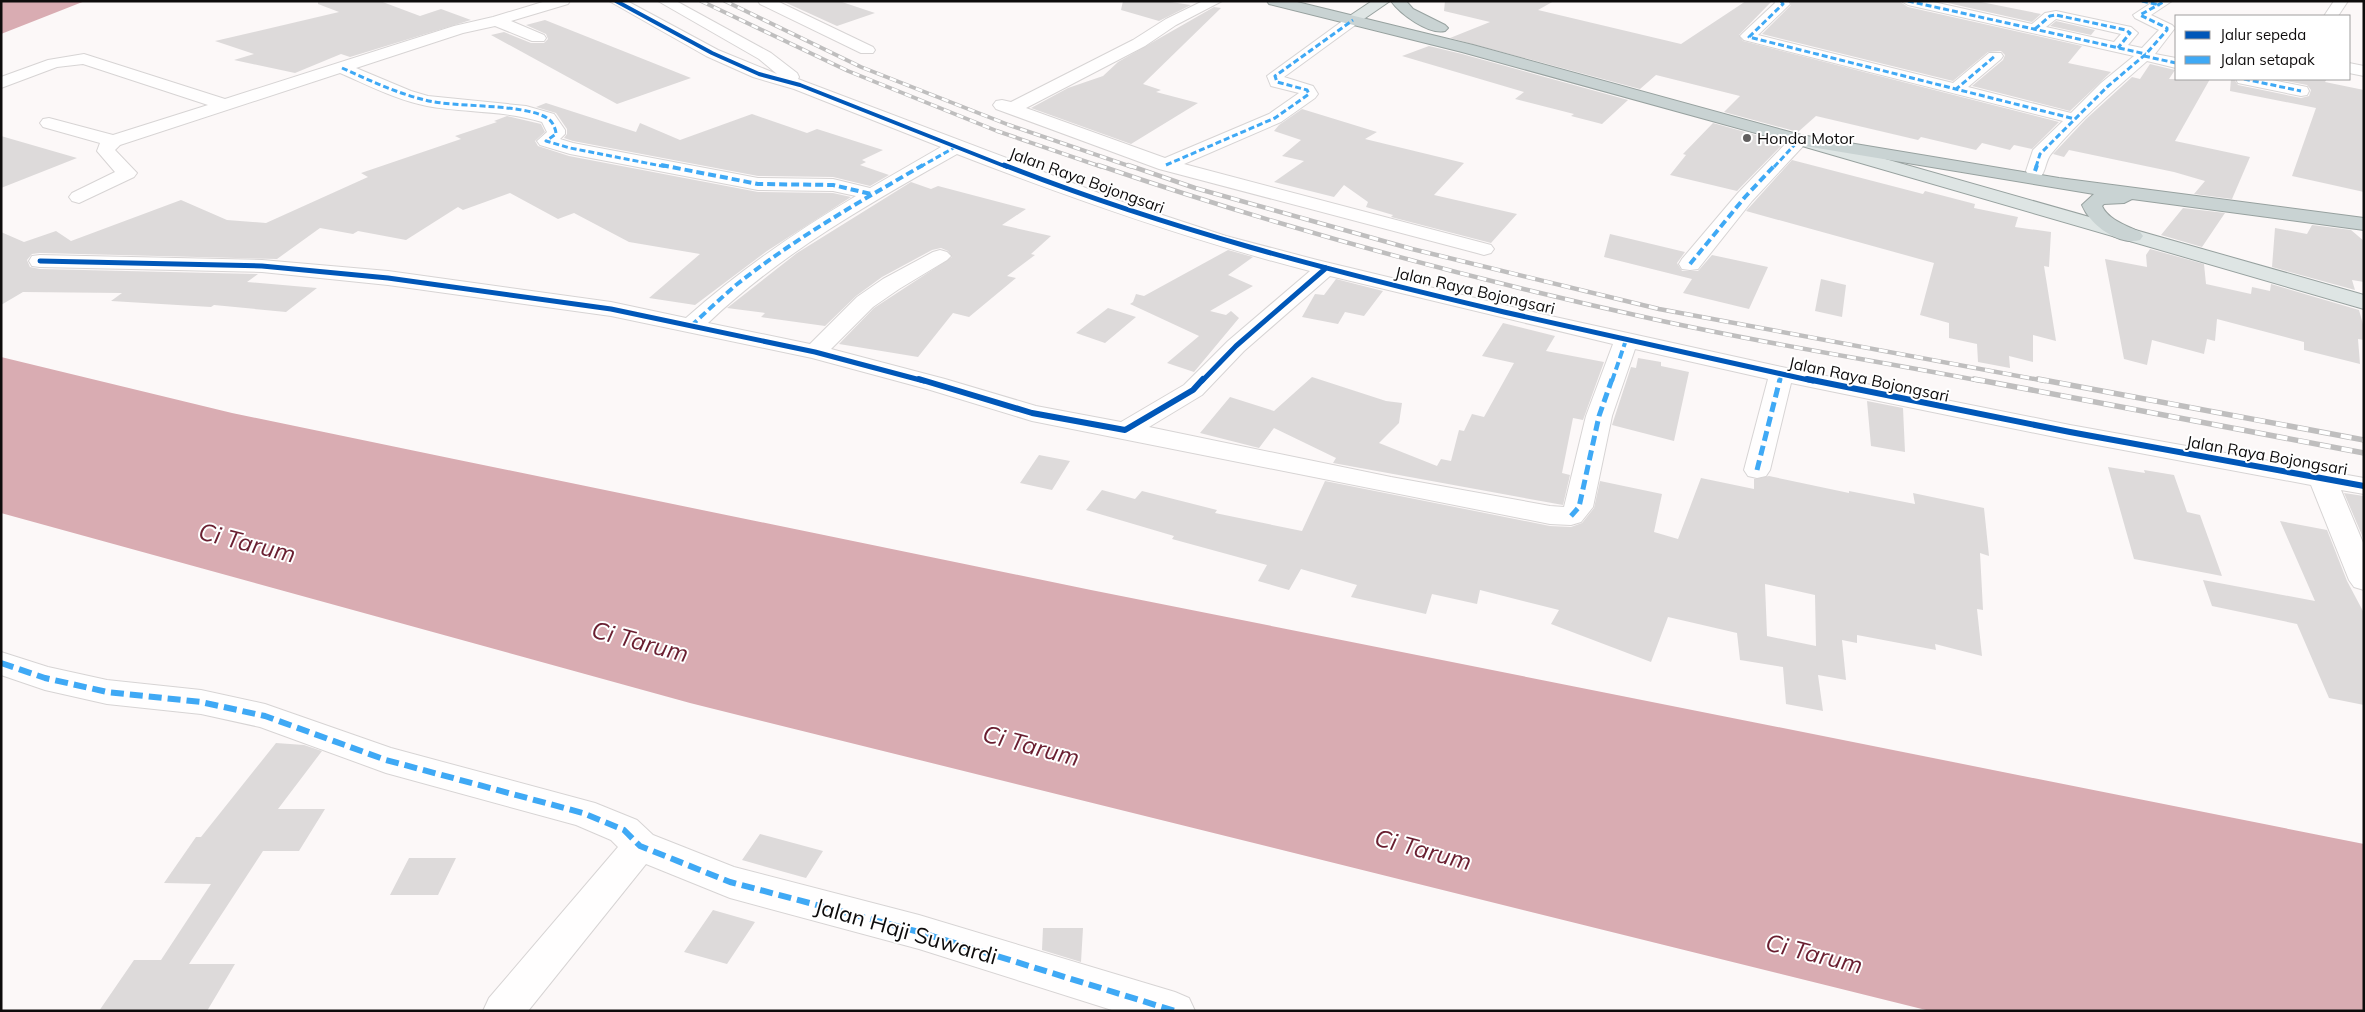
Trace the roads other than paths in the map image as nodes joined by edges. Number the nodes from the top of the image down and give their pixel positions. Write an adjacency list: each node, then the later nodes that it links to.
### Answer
1 (563, 1): 14 (street)
2 (616, 1): 17 (street, Jalan Raya Bojongsari)
3 (765, 1): 23 (street)
4 (1215, 1): 41 (street)
5 (1274, 1): 15 (highway)
6 (1383, 1): 16 (main road)
7 (1398, 1): 20 (highway)
8 (1781, 1): 33 (street)
9 (1908, 1): 24 (street)
10 (2142, 1): 13 (street)
11 (2341, 1): 18 (street)
12 (668, 3): 17 (street); 32 (street, Jalan Raya Bojongsari)
13 (2163, 3): 24 (street)
14 (522, 5): 19 (street); 21 (street)
15 (1330, 8): 16 (highway)
16 (1358, 10): 20 (highway); 38 (highway); 41 (street)
17 (637, 13): 32 (street, Jalan Raya Bojongsari)
18 (2332, 15)
19 (496, 21): 21 (street); 22 (street)
20 (1440, 28): 42 (highway)
21 (459, 29): 27 (street)
22 (538, 38)
23 (867, 50)
24 (2145, 55): 26 (street); 36 (street)
25 (1995, 56): 33 (street)
26 (2175, 63)
27 (342, 68): 35 (street); 43 (street)
28 (2350, 68): 29 (street)
29 (2364, 71)
30 (2249, 80): 34 (street)
31 (1, 83): 35 (street)
32 (800, 85): 40 (street, Jalan Raya Bojongsari)
33 (1955, 90): 36 (street)
34 (2301, 91)
35 (225, 105): 39 (street)
36 (2075, 119): 42 (street)
37 (49, 123): 39 (street)
38 (1799, 140): 45 (highway); 48 (main road); 52 (street)
39 (114, 141): 44 (street)
40 (957, 146): 43 (street); 53 (street, Jalan Raya Bojongsari)
41 (1166, 165): 49 (street)
42 (2035, 171): 46 (highway)
43 (871, 194): 55 (street)
44 (78, 197)
45 (2148, 197): 47 (highway); 48 (highway)
46 (2364, 211)
47 (2364, 224)
48 (2133, 236): 54 (main road)
49 (1484, 249)
50 (940, 256): 57 (street)
51 (40, 261): 55 (street)
52 (1690, 264)
53 (1326, 268): 56 (street, Jalan Raya Bojongsari); 59 (street)
54 (2364, 302)
55 (691, 326): 57 (street)
56 (1626, 340): 58 (street, Jalan Raya Bojongsari); 59 (street)
57 (815, 352): 59 (street)
58 (1781, 376): 60 (street); 61 (street, Jalan Raya Bojongsari)
59 (1125, 430)
60 (1757, 470)
61 (2322, 478): 62 (street, Jalan Raya Bojongsari); 63 (street)
62 (2364, 486)
63 (2364, 580)
64 (1, 663): 65 (street)
65 (640, 846): 66 (street); 67 (street, Jalan Haji Suwardi)
66 (503, 1011)
67 (1174, 1011)

